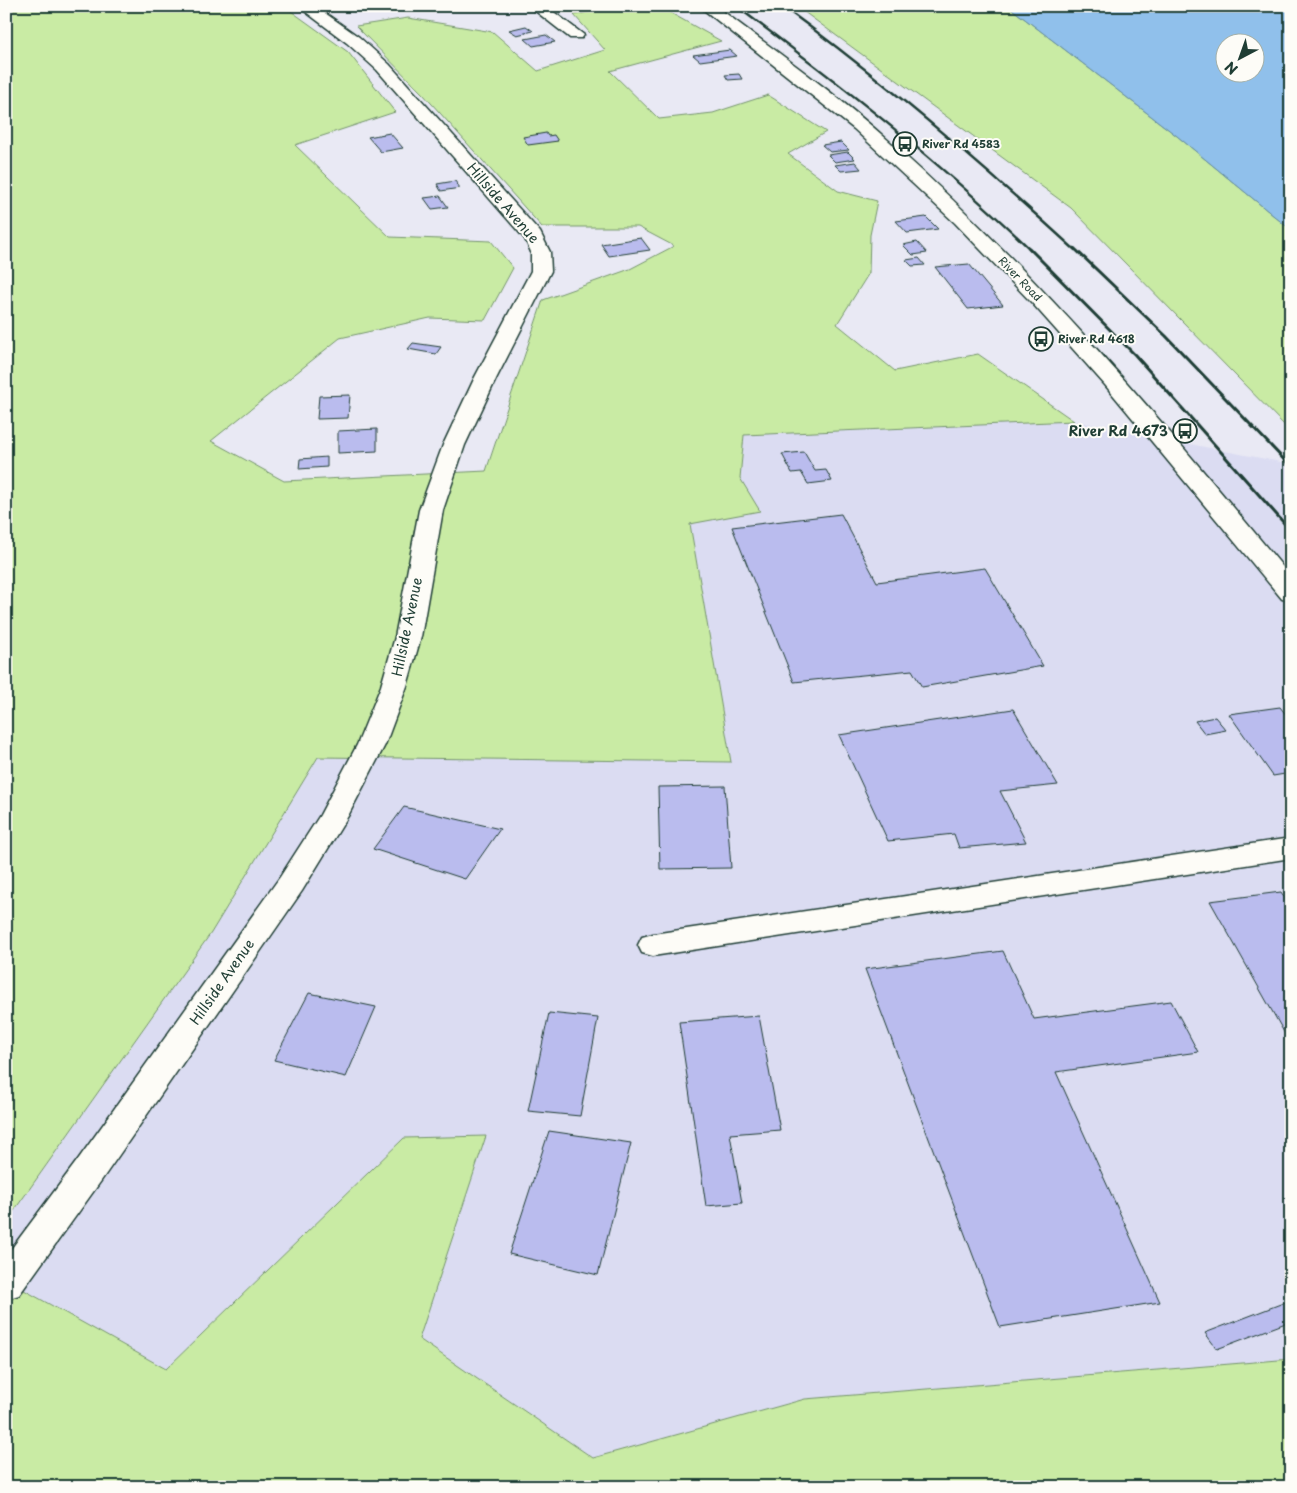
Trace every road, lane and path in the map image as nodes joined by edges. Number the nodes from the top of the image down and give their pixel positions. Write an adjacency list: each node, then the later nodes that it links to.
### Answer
1 (305, 6): 9 (street, Hillside Avenue)
2 (557, 6): 4 (street)
3 (706, 6): 6 (street, River Road)
4 (538, 7): 5 (street)
5 (576, 35)
6 (1291, 594)
7 (1291, 848): 8 (street)
8 (653, 945)
9 (6, 1284)

